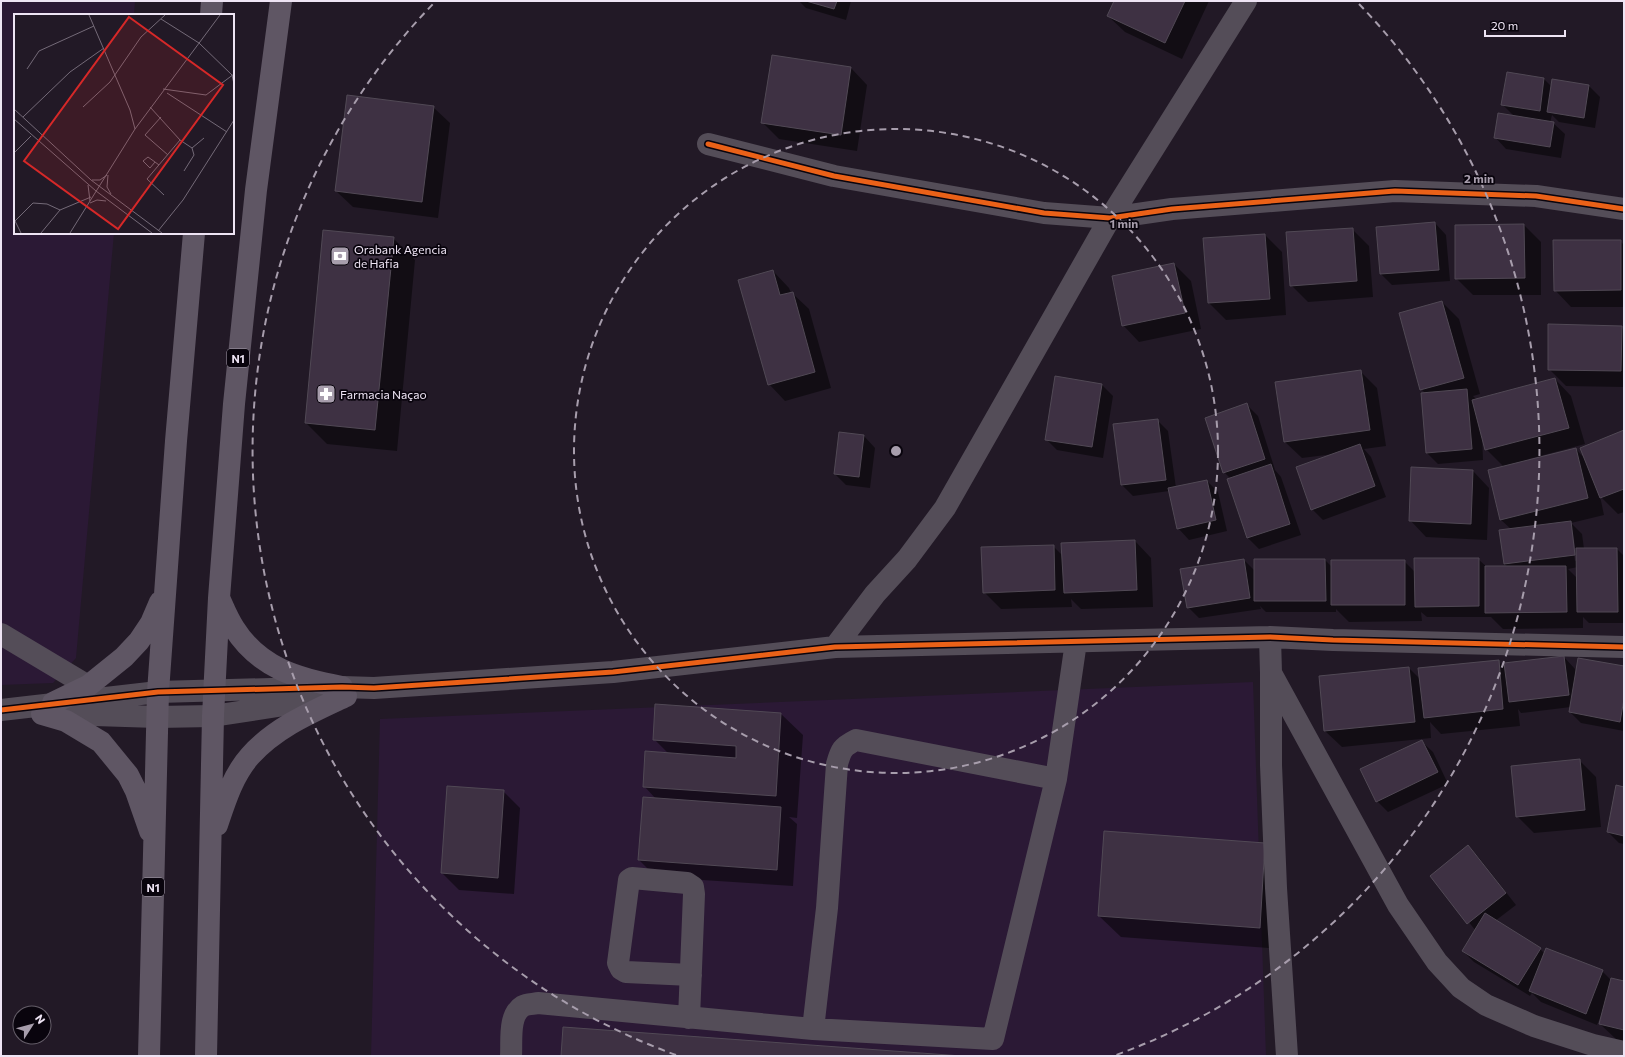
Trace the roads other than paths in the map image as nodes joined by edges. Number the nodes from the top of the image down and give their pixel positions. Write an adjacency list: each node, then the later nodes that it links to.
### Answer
1 (212, 1): 4 (main road)
2 (281, 1): 10 (main road, N1)
3 (1246, 1): 7 (street)
4 (211, 14)
5 (708, 144): 7 (street)
6 (1624, 209): 7 (street)
7 (1110, 218): 14 (street)
8 (194, 234): 9 (main road, N1)
9 (165, 592): 17 (main road); 19 (main road, N1)
10 (219, 598): 18 (main road, N1); 20 (main road)
11 (1, 634): 17 (street)
12 (1270, 637): 13 (street); 15 (street); 16 (street)
13 (1076, 642): 14 (street); 25 (street)
14 (835, 647): 20 (street)
15 (1624, 647)
16 (1271, 673): 32 (street); 36 (street)
17 (88, 686): 21 (main road)
18 (214, 690): 19 (street); 20 (street); 23 (main road, N1)
19 (158, 692): 21 (street); 24 (main road, N1)
20 (344, 692): 23 (street); 27 (main road)
21 (48, 709): 22 (street); 24 (street); 26 (main road)
22 (7, 710)
23 (212, 716): 24 (street); 27 (main road, N1)
24 (157, 717): 26 (main road, N1)
25 (1056, 779): 30 (street); 31 (street)
26 (154, 845): 33 (main road, N1)
27 (210, 847): 34 (main road, N1)
28 (691, 975): 28 (street); 29 (street)
29 (689, 1018): 30 (street); 35 (street)
30 (813, 1029): 31 (street)
31 (993, 1047)
32 (1624, 1052)
33 (149, 1056)
34 (206, 1056)
35 (510, 1056)
36 (1287, 1056)

